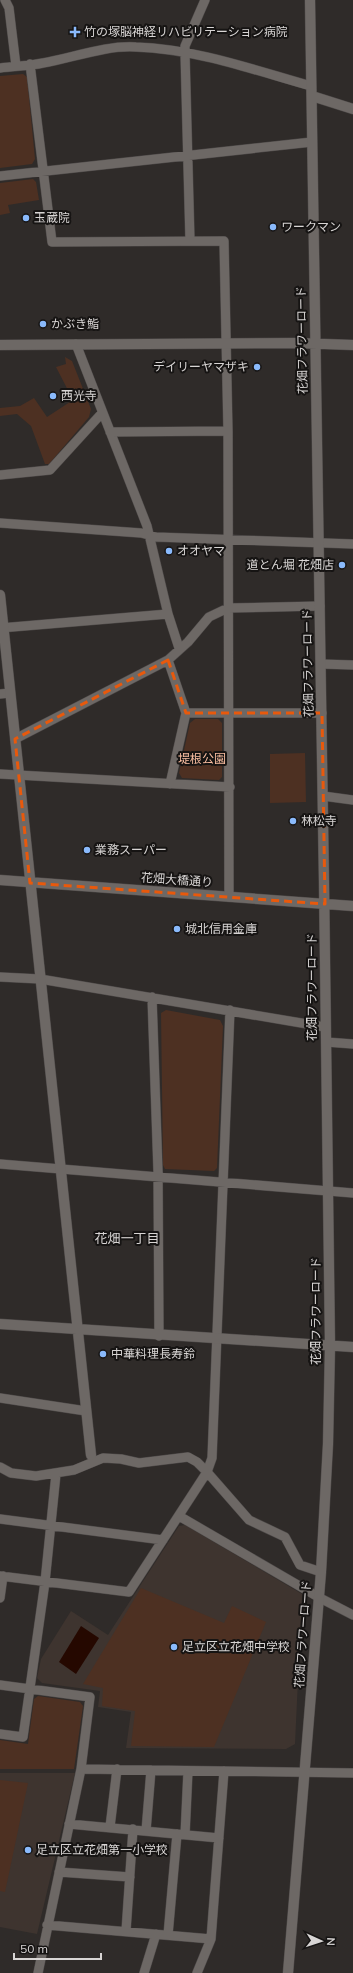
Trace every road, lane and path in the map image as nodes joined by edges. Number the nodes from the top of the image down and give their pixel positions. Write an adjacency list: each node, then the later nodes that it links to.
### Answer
1 (5, 0): 6 (street)
2 (205, 0): 4 (street)
3 (310, 0): 8 (street, 花畑フラワーロード)
4 (185, 54): 5 (street); 8 (street); 11 (street)
5 (30, 64): 6 (street); 12 (street)
6 (16, 66): 7 (street)
7 (0, 68)
8 (311, 91): 9 (street); 10 (street, 花畑フラワーロード)
9 (353, 109)
10 (312, 142): 11 (street); 16 (street, 花畑フラワーロード)
11 (188, 155): 12 (street); 14 (street)
12 (44, 170): 13 (street); 14 (street)
13 (0, 176)
14 (190, 241): 15 (street)
15 (226, 342): 16 (street); 17 (street); 21 (street)
16 (316, 343): 19 (street); 27 (street, 花畑フラワーロード)
17 (76, 344): 18 (street); 20 (street)
18 (0, 345)
19 (353, 345)
20 (102, 413): 22 (street); 23 (street)
21 (228, 431): 22 (street); 26 (street)
22 (110, 432): 25 (street)
23 (0, 476)
24 (0, 524): 25 (street)
25 (150, 536): 26 (street); 32 (street)
26 (229, 540): 27 (street); 31 (street)
27 (319, 544): 28 (street); 30 (street, 花畑フラワーロード)
28 (353, 544)
29 (0, 595): 33 (street)
30 (320, 606): 31 (street); 36 (street, 花畑フラワーロード)
31 (228, 608): 34 (street); 39 (street)
32 (168, 614): 33 (street); 34 (street)
33 (2, 628): 38 (street)
34 (179, 648): 35 (street)
35 (168, 660): 40 (street); 42 (street)
36 (321, 664): 37 (street); 41 (street, 花畑フラワーロード)
37 (353, 665)
38 (5, 694): 42 (street)
39 (230, 712): 40 (street); 41 (street); 46 (street)
40 (186, 713): 45 (street)
41 (322, 713): 47 (street, 花畑フラワーロード)
42 (15, 739): 44 (street)
43 (0, 774): 44 (street)
44 (20, 775): 45 (street); 50 (street)
45 (170, 784): 46 (street)
46 (230, 787): 51 (street)
47 (323, 796): 48 (street); 52 (street, 花畑フラワーロード)
48 (353, 800)
49 (0, 880): 50 (street, 花畑大橋通り)
50 (30, 883): 51 (street, 花畑大橋通り); 55 (street)
51 (229, 897): 52 (street, 花畑大橋通り)
52 (325, 904): 53 (street, 花畑大橋通り); 58 (street, 花畑フラワーロード)
53 (353, 906)
54 (0, 977): 55 (street)
55 (40, 979): 56 (street); 62 (street)
56 (152, 998): 57 (street); 63 (street)
57 (230, 1010): 58 (street); 64 (street)
58 (325, 1027): 59 (street, 花畑フラワーロード)
59 (326, 1042): 60 (street); 65 (street, 花畑フラワーロード)
60 (353, 1044)
61 (0, 1164): 62 (street)
62 (60, 1169): 63 (street); 68 (street)
63 (158, 1176): 64 (street); 69 (street)
64 (224, 1182): 65 (street); 70 (street)
65 (328, 1190): 66 (street); 71 (street, 花畑フラワーロード)
66 (353, 1193)
67 (0, 1324): 68 (street)
68 (77, 1329): 69 (street); 74 (street)
69 (159, 1336): 70 (street)
70 (218, 1340): 71 (street); 77 (street)
71 (330, 1346): 72 (street); 83 (street, 花畑フラワーロード)
72 (353, 1347)
73 (0, 1398): 74 (street)
74 (86, 1411): 75 (street)
75 (91, 1458): 77 (street); 78 (street)
76 (0, 1467): 78 (street)
77 (207, 1472): 79 (street); 83 (street)
78 (56, 1474): 81 (street)
79 (179, 1516): 82 (street); 87 (street)
80 (0, 1519): 81 (street)
81 (50, 1525): 82 (street); 85 (street)
82 (163, 1540): 85 (street)
83 (321, 1572): 87 (street, 花畑フラワーロード)
84 (1, 1576): 85 (street); 86 (street)
85 (45, 1582): 90 (street)
86 (0, 1598)
87 (320, 1598): 88 (street); 97 (street, 花畑フラワーロード)
88 (353, 1614)
89 (0, 1685): 90 (street)
90 (29, 1689): 91 (street); 92 (street)
91 (0, 1734)
92 (81, 1769): 93 (street); 99 (street)
93 (117, 1769): 94 (street); 100 (street)
94 (151, 1770): 95 (street); 102 (street)
95 (188, 1771): 96 (street); 103 (street)
96 (224, 1771): 97 (street); 104 (street)
97 (305, 1772): 98 (street); 115 (street, 花畑フラワーロード)
98 (353, 1773)
99 (69, 1824): 100 (street); 105 (street)
100 (110, 1827): 101 (street)
101 (133, 1829): 102 (street); 106 (street)
102 (146, 1831): 103 (street)
103 (181, 1834): 104 (street); 110 (street)
104 (220, 1838): 111 (street)
105 (59, 1872): 106 (street); 107 (street)
106 (130, 1877): 108 (street)
107 (47, 1925): 108 (street); 112 (street)
108 (126, 1931): 109 (street)
109 (156, 1934): 110 (street); 113 (street)
110 (168, 1935): 111 (street)
111 (211, 1939): 114 (street)
112 (38, 1973)
113 (144, 1973)
114 (197, 1973)
115 (288, 1973)

